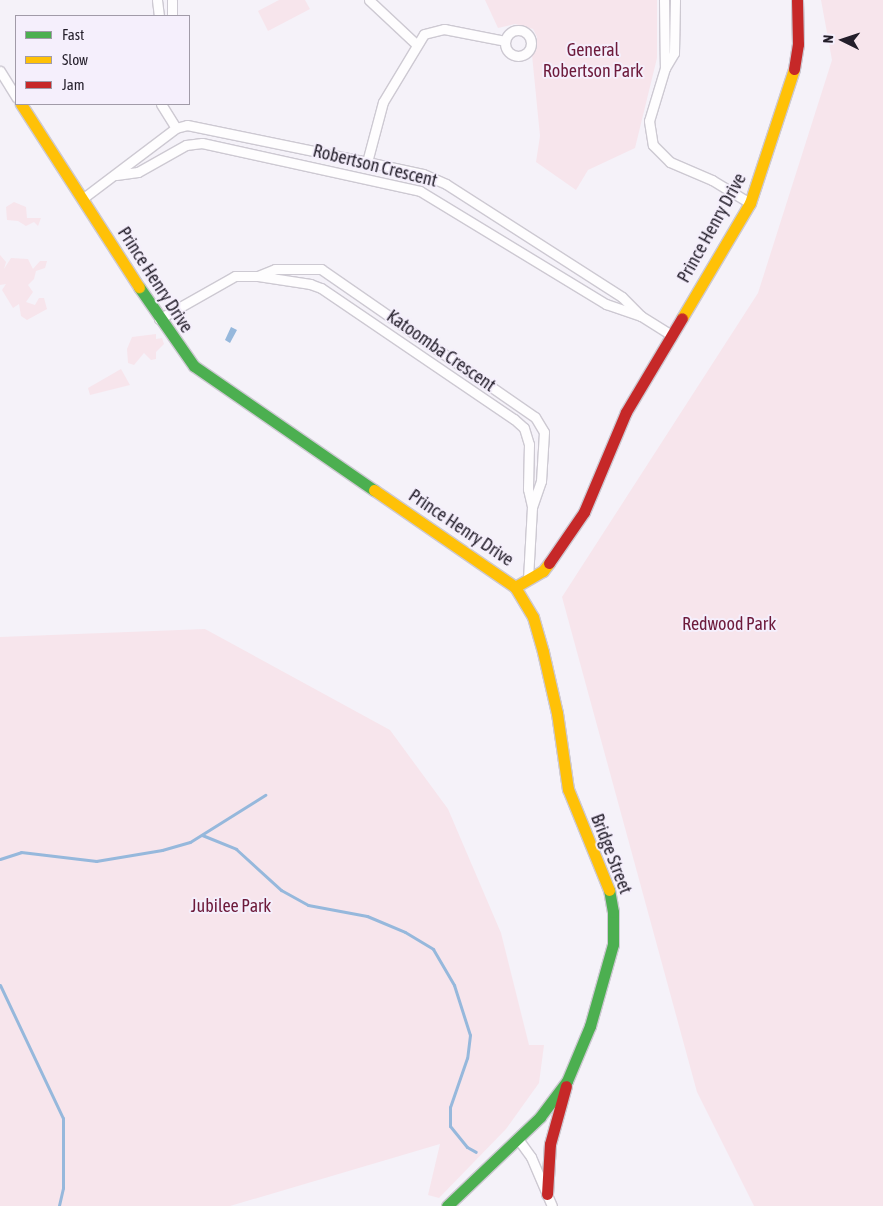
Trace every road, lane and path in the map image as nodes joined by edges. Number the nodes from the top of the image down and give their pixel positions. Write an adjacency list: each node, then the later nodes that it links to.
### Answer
1 (157, 0): 7 (street)
2 (172, 0): 8 (street)
3 (369, 0): 10 (street)
4 (664, 0): 11 (street)
5 (675, 0): 11 (street)
6 (797, 0): 20 (street, Prince Henry Drive)
7 (158, 15)
8 (172, 15)
9 (505, 41): 10 (street)
10 (416, 44): 17 (street)
11 (665, 68): 20 (street)
12 (0, 72): 13 (street)
13 (15, 95)
14 (22, 105): 19 (street, Prince Henry Drive)
15 (162, 105): 16 (street)
16 (176, 128): 17 (street, Robertson Crescent); 18 (street, Robertson Crescent)
17 (368, 162): 22 (street, Robertson Crescent)
18 (116, 175): 19 (street, Robertson Crescent); 22 (street, Robertson Crescent)
19 (82, 199): 23 (street, Prince Henry Drive)
20 (750, 204): 24 (street, Prince Henry Drive)
21 (258, 276): 23 (street, Katoomba Crescent); 25 (street, Katoomba Crescent); 25 (street, Katoomba Crescent)
22 (641, 316): 24 (street, Robertson Crescent)
23 (159, 319): 27 (street, Prince Henry Drive)
24 (672, 335): 26 (street, Prince Henry Drive)
25 (532, 507): 26 (street, Katoomba Crescent)
26 (528, 578): 27 (street, Prince Henry Drive)
27 (515, 588): 28 (street, Bridge Street)
28 (567, 1081): 29 (street, Bridge Street); 30 (street)
29 (518, 1139): 30 (street); 31 (street, Bridge Street)
30 (551, 1202)
31 (447, 1206)

